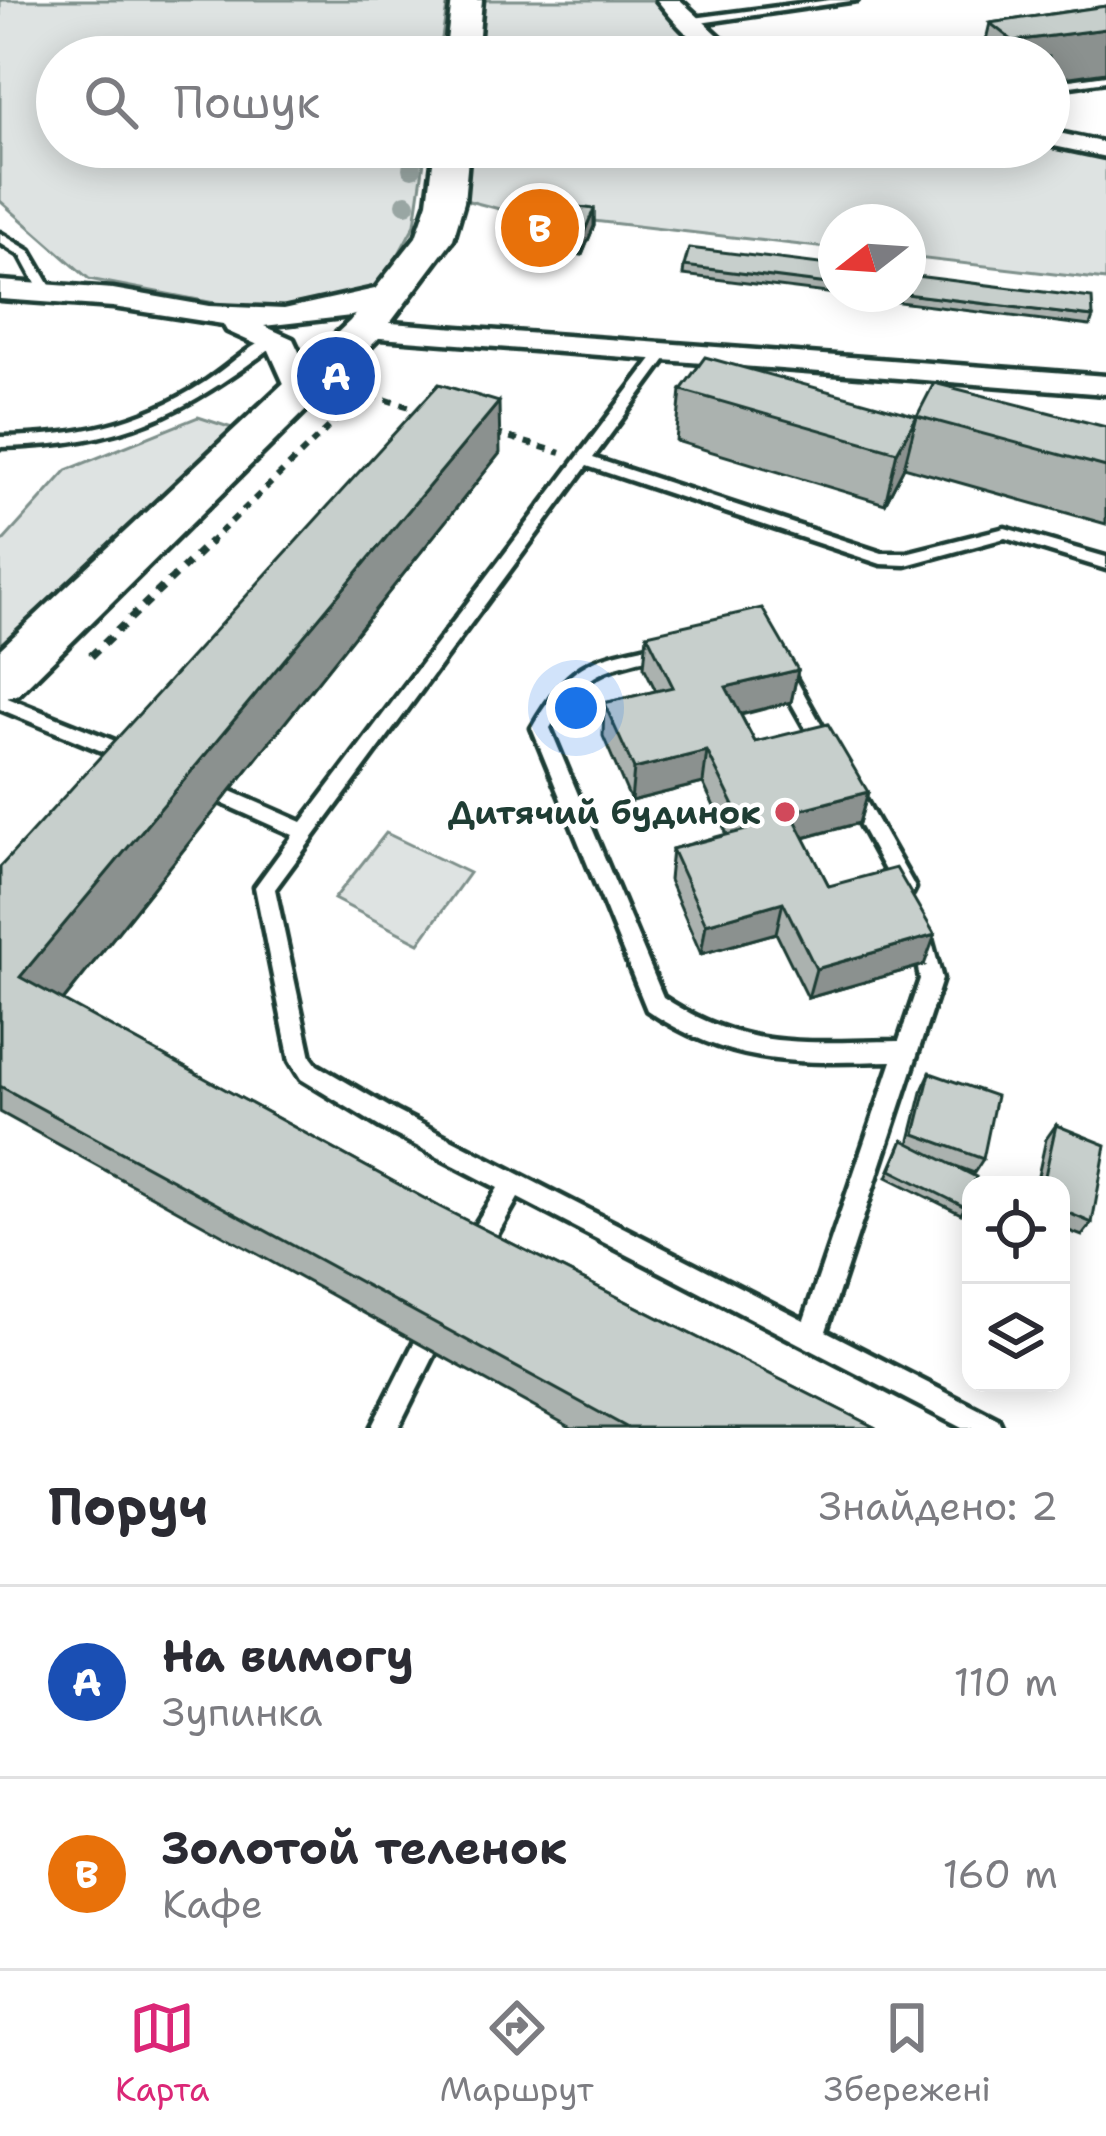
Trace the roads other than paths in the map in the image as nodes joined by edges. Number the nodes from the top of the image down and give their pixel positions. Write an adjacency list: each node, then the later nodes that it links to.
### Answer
1 (467, 0): 5 (main road)
2 (668, 0): 4 (street)
3 (852, 0): 4 (lane)
4 (686, 22): 6 (street)
5 (463, 36)
6 (704, 36)
7 (1106, 78): 8 (lane)
8 (1070, 83)
9 (1070, 143): 10 (street)
10 (1106, 151)
11 (450, 168): 15 (main road)
12 (0, 237): 14 (lane)
13 (0, 290): 14 (street)
14 (47, 292): 16 (street)
15 (393, 294): 16 (street); 17 (main road)
16 (209, 315): 18 (street)
17 (364, 330): 19 (street); 21 (main road)
18 (274, 339): 21 (street); 22 (lane)
19 (662, 355): 20 (street); 23 (lane)
20 (1106, 385)
21 (301, 388): 27 (main road)
22 (0, 442)
23 (582, 459): 24 (lane); 33 (lane)
24 (1106, 563)
25 (697, 641): 34 (lane)
26 (773, 656): 29 (lane)
27 (0, 680)
28 (0, 702): 30 (lane)
29 (831, 758)
30 (154, 765)
31 (843, 778): 34 (lane)
32 (224, 796): 33 (lane)
33 (305, 832): 35 (lane)
34 (904, 1051): 37 (lane)
35 (513, 1184): 36 (lane); 37 (lane)
36 (470, 1257)
37 (811, 1337): 40 (lane)
38 (424, 1350): 39 (lane)
39 (384, 1428)
40 (989, 1428)

